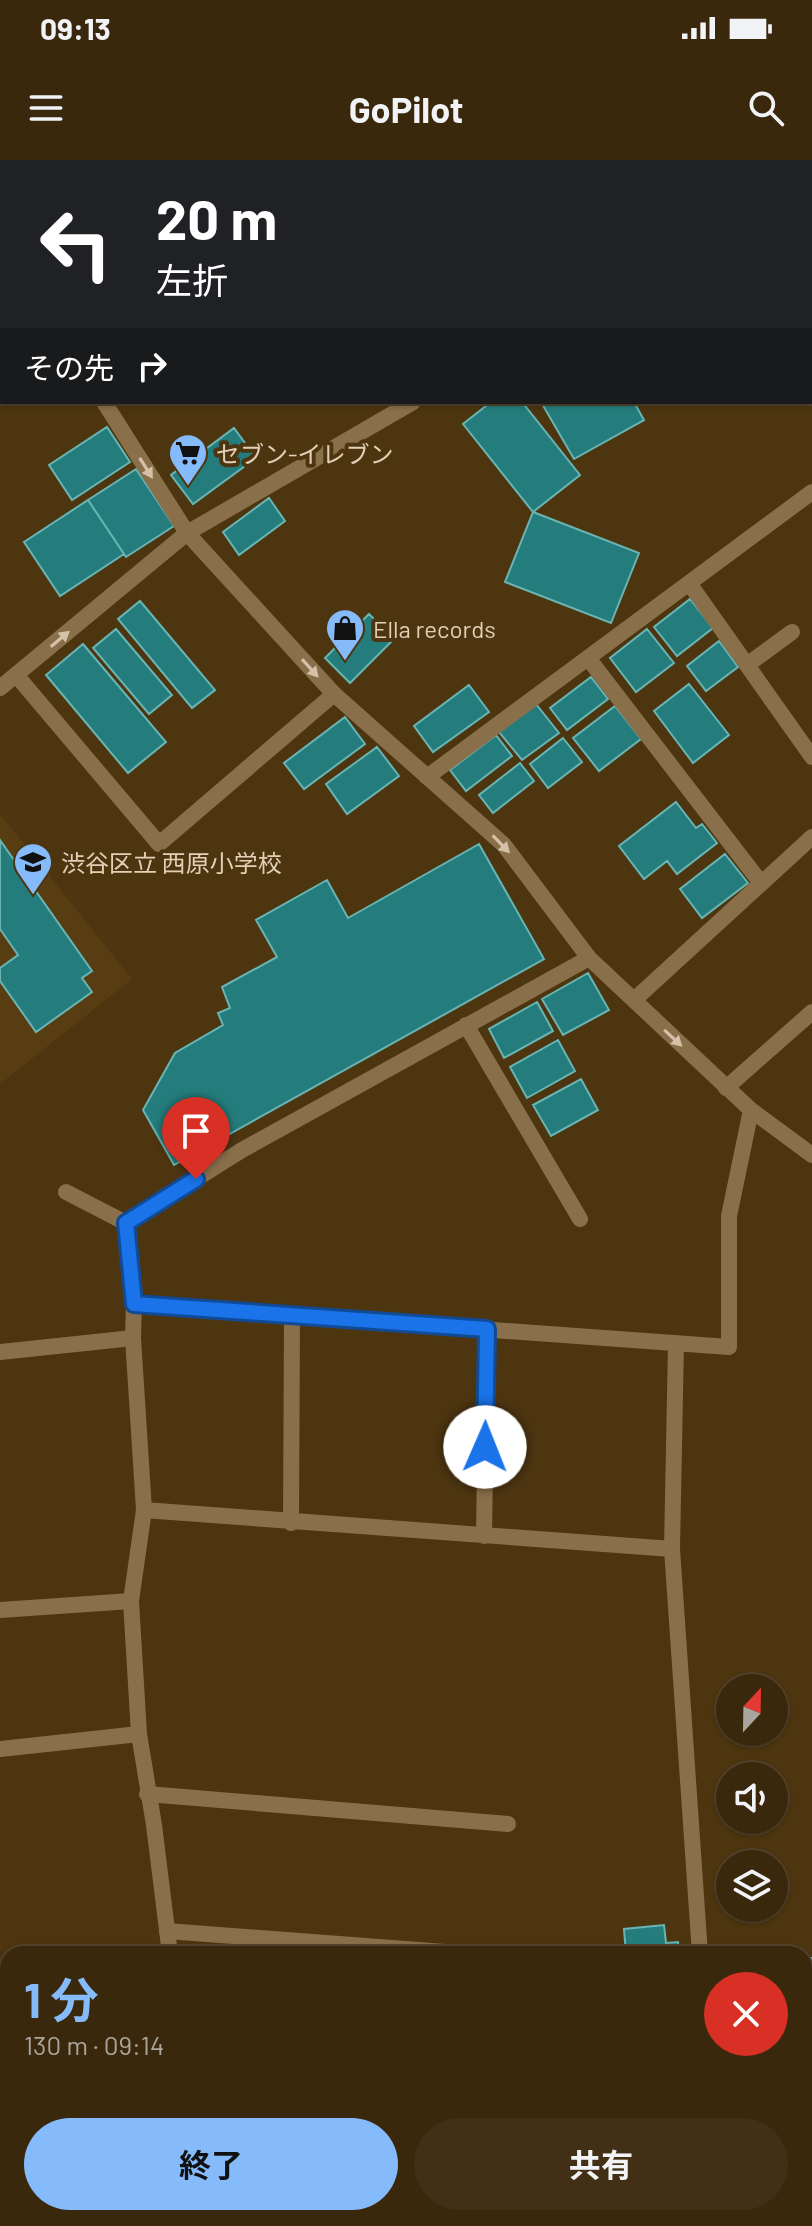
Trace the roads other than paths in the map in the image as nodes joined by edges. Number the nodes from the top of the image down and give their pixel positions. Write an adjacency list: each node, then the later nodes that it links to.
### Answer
1 (105, 404): 4 (street, one-way to 4)
2 (410, 404): 4 (street)
3 (812, 492): 5 (street)
4 (187, 533): 9 (street, one-way to 4); 11 (street, one-way to 11)
5 (689, 583): 7 (street); 8 (street)
6 (792, 632): 8 (street)
7 (588, 658): 13 (street); 15 (street)
8 (747, 665): 12 (street)
9 (17, 676): 10 (street); 11 (street)
10 (0, 688)
11 (334, 694): 13 (street)
12 (812, 757)
13 (427, 777): 16 (street, one-way to 16)
14 (812, 837): 15 (street)
15 (761, 883): 17 (street)
16 (589, 958): 17 (street); 19 (street)
17 (634, 1000): 20 (street, one-way to 20)
18 (812, 1012): 20 (street)
19 (466, 1025): 24 (street); 25 (street)
20 (726, 1088): 21 (street)
21 (751, 1110): 22 (street); 30 (street)
22 (812, 1155)
23 (66, 1192): 25 (street)
24 (580, 1219)
25 (126, 1223): 26 (street)
26 (134, 1304): 27 (street); 29 (street)
27 (292, 1316): 28 (street); 33 (street)
28 (487, 1329): 30 (street); 34 (street)
29 (133, 1338): 31 (street); 32 (street)
30 (676, 1343): 35 (street)
31 (0, 1352)
32 (144, 1510): 33 (street); 36 (street)
33 (291, 1523): 34 (street)
34 (484, 1536): 35 (street)
35 (672, 1549): 45 (street)
36 (131, 1601): 37 (street); 38 (street)
37 (0, 1610)
38 (139, 1734): 39 (street); 40 (street)
39 (0, 1749)
40 (147, 1794): 41 (street); 42 (street)
41 (508, 1824)
42 (167, 1931): 43 (street); 44 (street)
43 (169, 1946)
44 (351, 1946)
45 (699, 1946)

